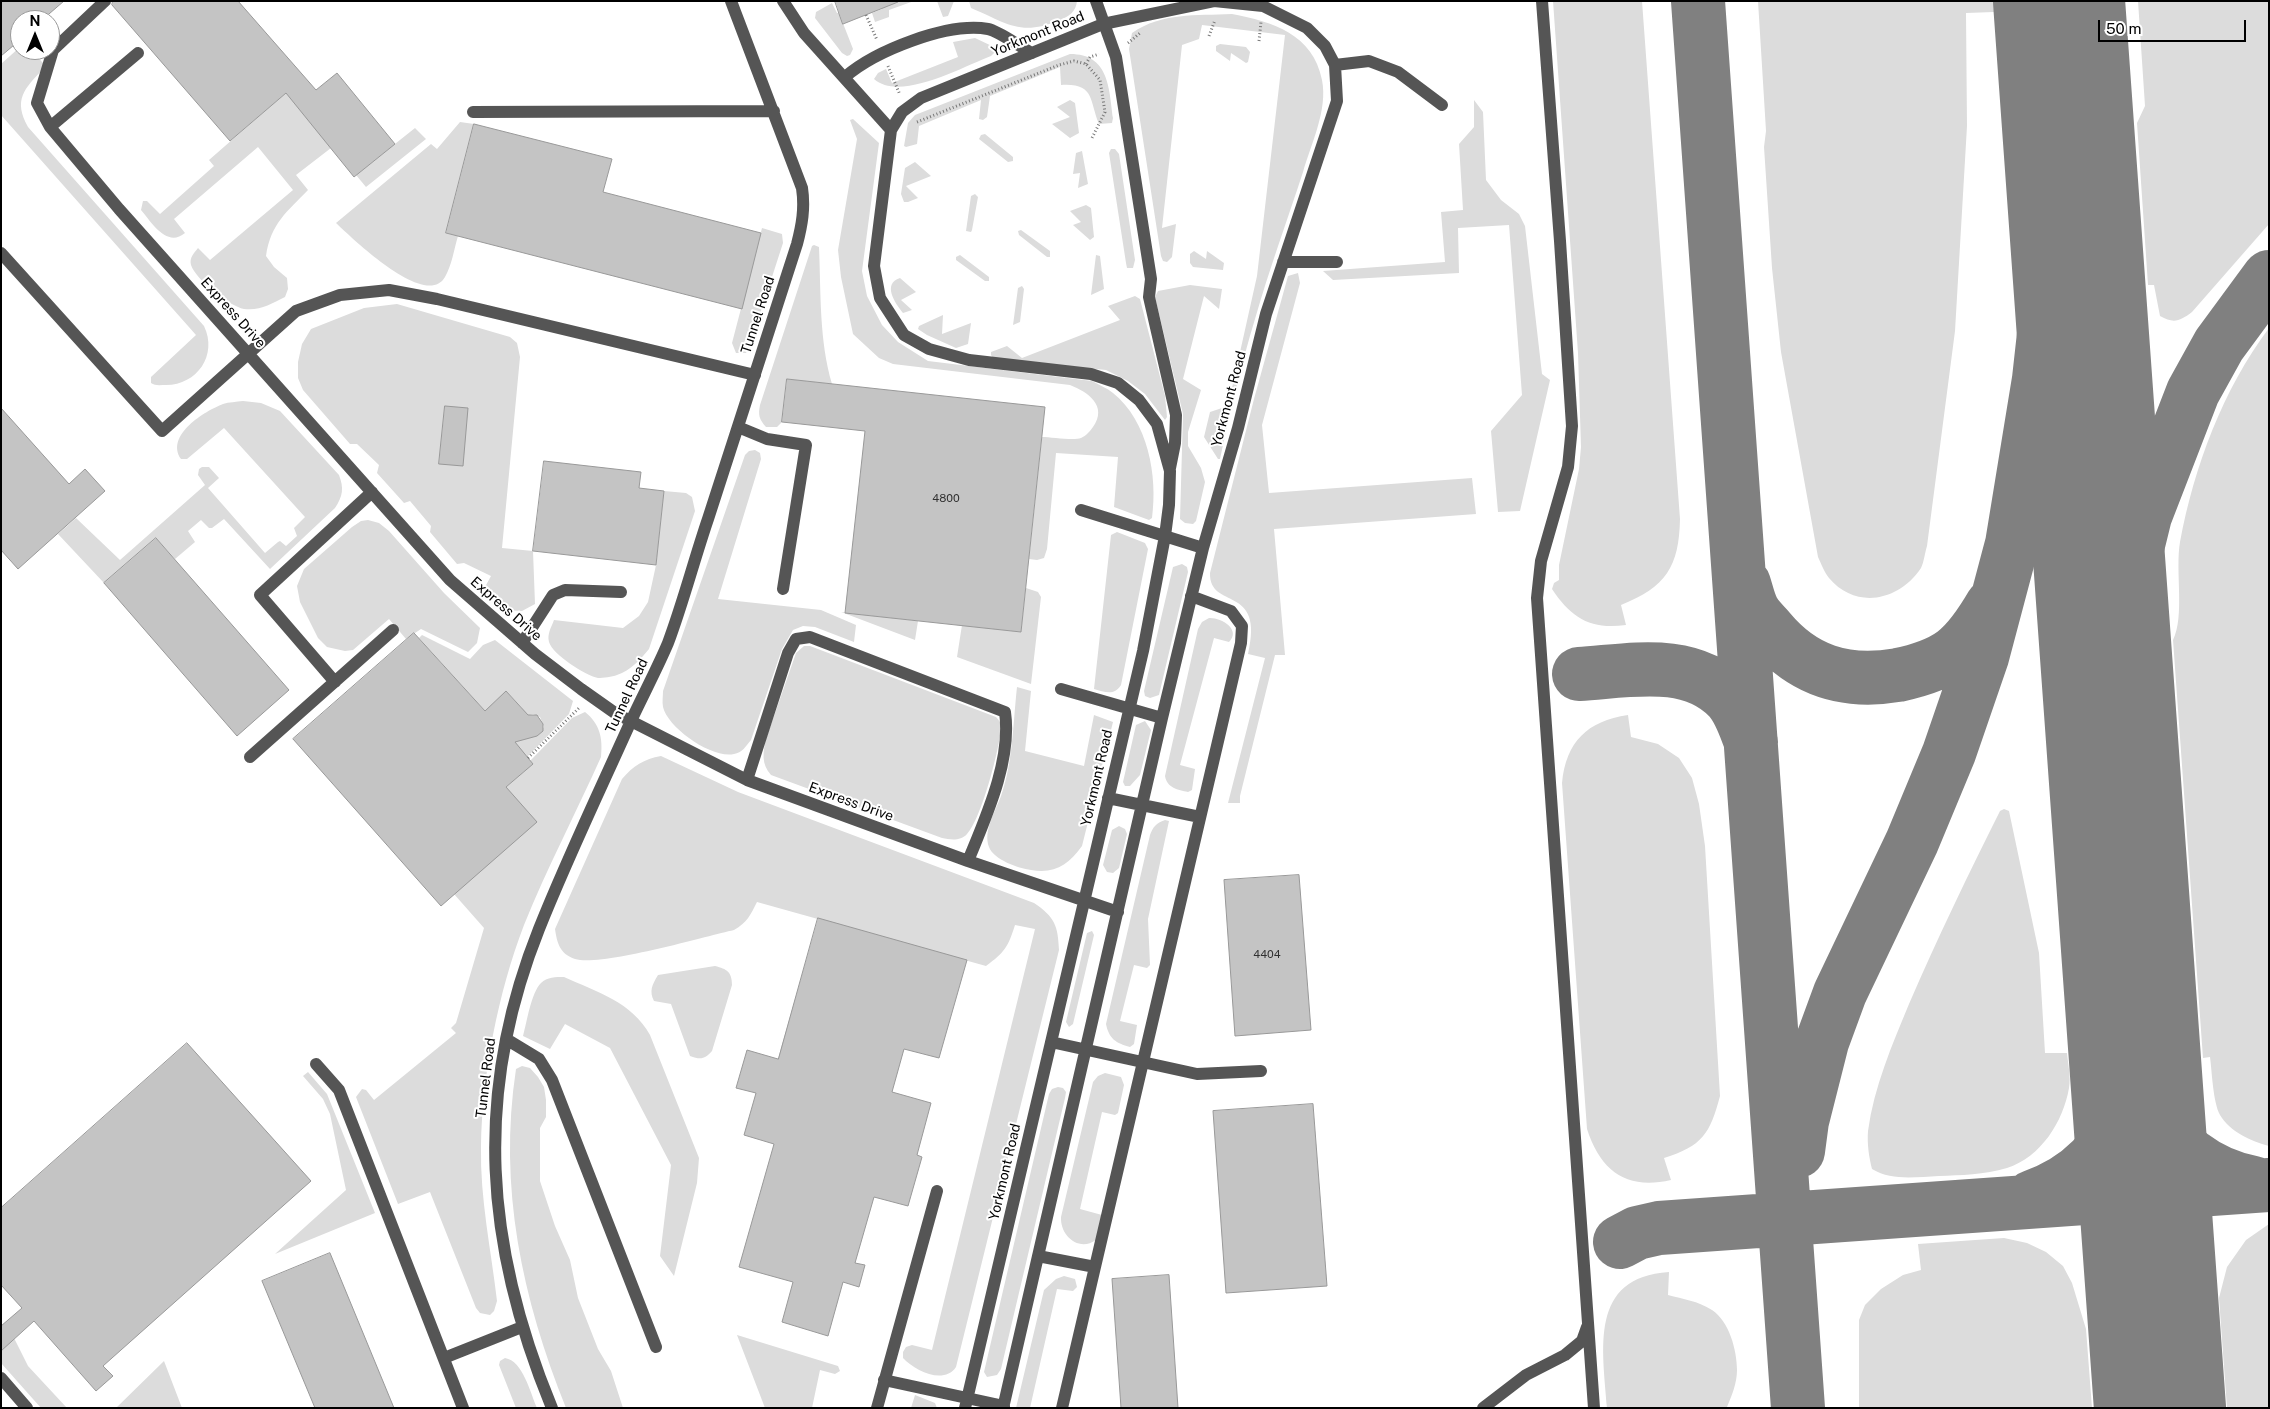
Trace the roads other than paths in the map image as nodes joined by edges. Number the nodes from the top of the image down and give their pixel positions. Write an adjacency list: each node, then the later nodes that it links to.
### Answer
1 (105, 1): 15 (street, Express Drive)
2 (731, 1): 13 (street, Tunnel Road)
3 (783, 1): 11 (street)
4 (1096, 1): 7 (street)
5 (1214, 1): 7 (street, Yorkmont Road); 10 (street, Yorkmont Road)
6 (1542, 1): 55 (street)
7 (1104, 24): 9 (street, Yorkmont Road); 23 (street)
8 (138, 53): 15 (street)
9 (1032, 53): 11 (street); 16 (street, Yorkmont Road)
10 (1335, 65): 12 (street); 18 (street, Yorkmont Road)
11 (845, 77): 16 (street)
12 (1442, 105)
13 (774, 111): 14 (street); 21 (street, Tunnel Road)
14 (473, 112)
15 (50, 127): 20 (street, Express Drive)
16 (891, 130): 23 (street, Yorkmont Road)
17 (1, 253): 20 (street)
18 (1284, 262): 19 (street); 27 (street, Yorkmont Road)
19 (1337, 262)
20 (248, 353): 21 (street); 24 (street, Express Drive)
21 (754, 375): 22 (street, Tunnel Road)
22 (738, 427): 28 (street); 37 (street, Tunnel Road)
23 (1170, 471): 26 (street, Yorkmont Road)
24 (372, 492): 32 (street, Express Drive); 33 (street)
25 (1081, 510): 26 (street)
26 (1165, 536): 27 (street); 35 (street, Yorkmont Road)
27 (1203, 548): 30 (street, Yorkmont Road)
28 (783, 589)
29 (620, 592): 32 (street)
30 (1191, 596): 36 (street, Yorkmont Road); 42 (street)
31 (393, 630): 33 (street)
32 (522, 643): 37 (street, Express Drive)
33 (335, 682): 38 (street)
34 (1061, 689): 35 (street)
35 (1128, 709): 36 (street); 40 (street, Yorkmont Road)
36 (1162, 718): 41 (street, Yorkmont Road)
37 (631, 721): 39 (street, Express Drive); 46 (street, Tunnel Road)
38 (250, 757)
39 (747, 780): 43 (street, Express Drive); 43 (street)
40 (1108, 798): 41 (street); 44 (street, Yorkmont Road)
41 (1143, 805): 42 (street); 45 (street, Yorkmont Road)
42 (1200, 817): 49 (street)
43 (968, 861): 44 (street, Express Drive)
44 (1084, 901): 45 (street, Express Drive); 47 (street, Yorkmont Road)
45 (1118, 912): 48 (street, Yorkmont Road)
46 (506, 1039): 56 (street, Tunnel Road); 57 (street)
47 (1051, 1042): 48 (street); 61 (street, Yorkmont Road)
48 (1086, 1051): 49 (street); 53 (street, Yorkmont Road)
49 (1142, 1063): 51 (street); 54 (street)
50 (316, 1064): 58 (street)
51 (1261, 1071)
52 (937, 1191): 60 (street)
53 (1038, 1256): 54 (street); 62 (street, Yorkmont Road)
54 (1095, 1267): 67 (street)
55 (1588, 1325): 68 (street); 69 (street)
56 (522, 1327): 58 (street); 65 (street, Tunnel Road)
57 (656, 1347)
58 (444, 1358): 64 (street)
59 (1, 1378): 63 (street)
60 (884, 1380): 61 (street); 66 (street)
61 (967, 1403): 62 (street)
62 (1004, 1407)
63 (27, 1408)
64 (463, 1408)
65 (552, 1408)
66 (877, 1408)
67 (1062, 1408)
68 (1483, 1408)
69 (1594, 1408)

